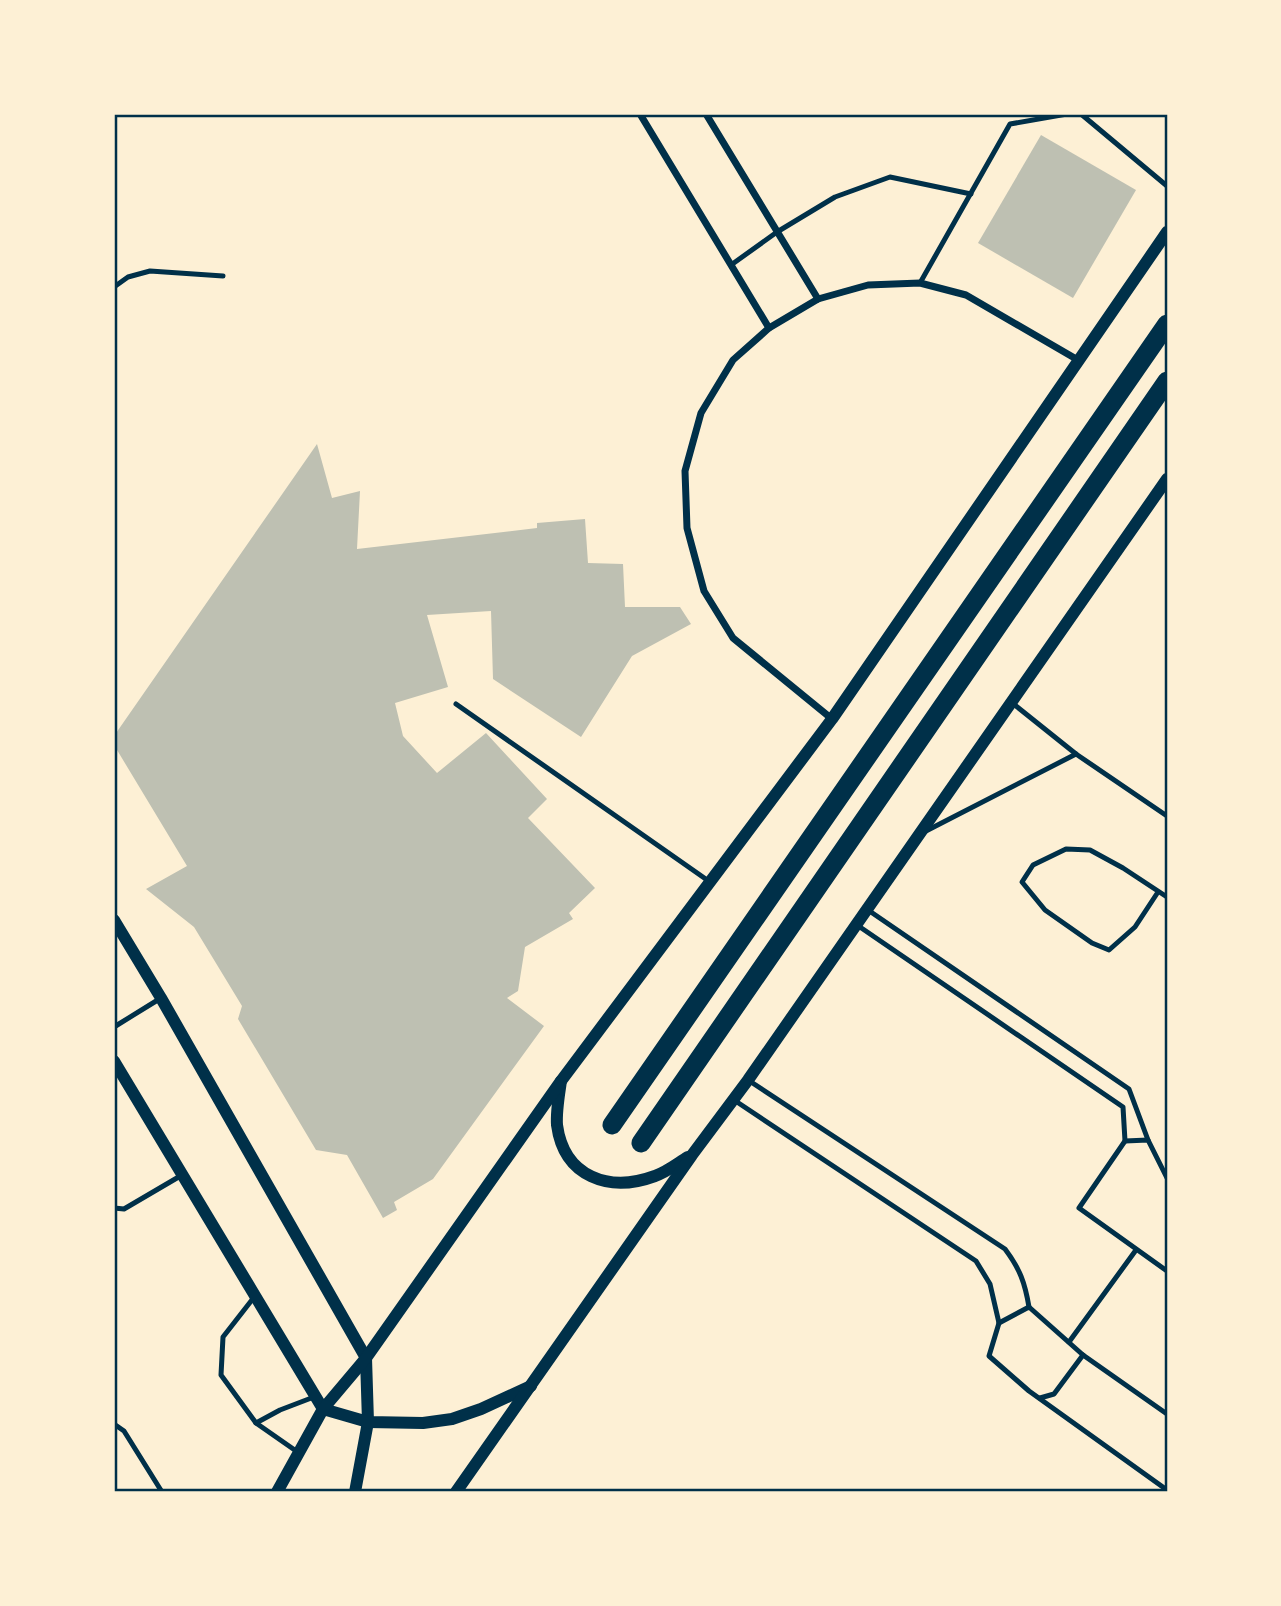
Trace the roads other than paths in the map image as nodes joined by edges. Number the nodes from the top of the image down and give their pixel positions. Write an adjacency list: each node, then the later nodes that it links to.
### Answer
1 (640, 114): 9 (street)
2 (706, 114): 7 (street)
3 (1067, 114): 6 (lane)
4 (1081, 114): 5 (lane)
5 (1167, 186)
6 (971, 194): 7 (lane); 11 (lane)
7 (778, 232): 9 (lane); 13 (street)
8 (1167, 232): 16 (street)
9 (731, 265): 15 (street)
10 (223, 276): 12 (lane)
11 (920, 283): 13 (street); 16 (street)
12 (114, 287)
13 (818, 299): 15 (street)
14 (1167, 324): 37 (highway)
15 (769, 328): 21 (street)
16 (1078, 360): 21 (street)
17 (1167, 381): 40 (highway)
18 (1167, 479): 19 (street)
19 (1012, 702): 22 (lane); 24 (street)
20 (456, 704): 25 (lane)
21 (832, 719): 25 (street)
22 (1076, 754): 23 (lane); 24 (lane)
23 (1167, 816)
24 (920, 834): 28 (street)
25 (710, 882): 35 (street)
26 (1158, 892): 26 (lane); 27 (lane)
27 (1167, 897)
28 (867, 910): 30 (street); 38 (lane)
29 (114, 920): 31 (street)
30 (856, 925): 34 (street); 39 (lane)
31 (161, 998): 32 (lane); 52 (street)
32 (114, 1027)
33 (114, 1061): 42 (street)
34 (748, 1080): 36 (street); 48 (lane)
35 (561, 1081): 41 (street); 52 (street)
36 (734, 1100): 41 (street); 49 (lane)
37 (612, 1125)
38 (1148, 1140): 39 (lane); 43 (lane)
39 (1125, 1141): 45 (lane)
40 (641, 1143)
41 (692, 1155): 53 (street)
42 (182, 1175): 44 (lane); 47 (street)
43 (1167, 1178)
44 (114, 1208)
45 (1136, 1250): 46 (lane); 50 (lane)
46 (1167, 1271)
47 (255, 1296): 54 (street); 59 (lane)
48 (1029, 1307): 49 (lane); 50 (lane)
49 (999, 1324): 55 (lane)
50 (1069, 1342): 51 (lane)
51 (1083, 1355): 55 (lane); 57 (lane)
52 (366, 1358): 56 (street); 58 (street)
53 (531, 1386): 58 (street); 66 (street)
54 (315, 1396): 56 (street); 59 (lane)
55 (1040, 1398): 62 (lane)
56 (323, 1409): 58 (street); 61 (street)
57 (1167, 1414)
58 (368, 1422): 65 (street)
59 (256, 1423): 61 (lane)
60 (114, 1424): 63 (lane)
61 (299, 1453): 64 (street)
62 (1167, 1490)
63 (162, 1492)
64 (277, 1492)
65 (355, 1492)
66 (456, 1492)

